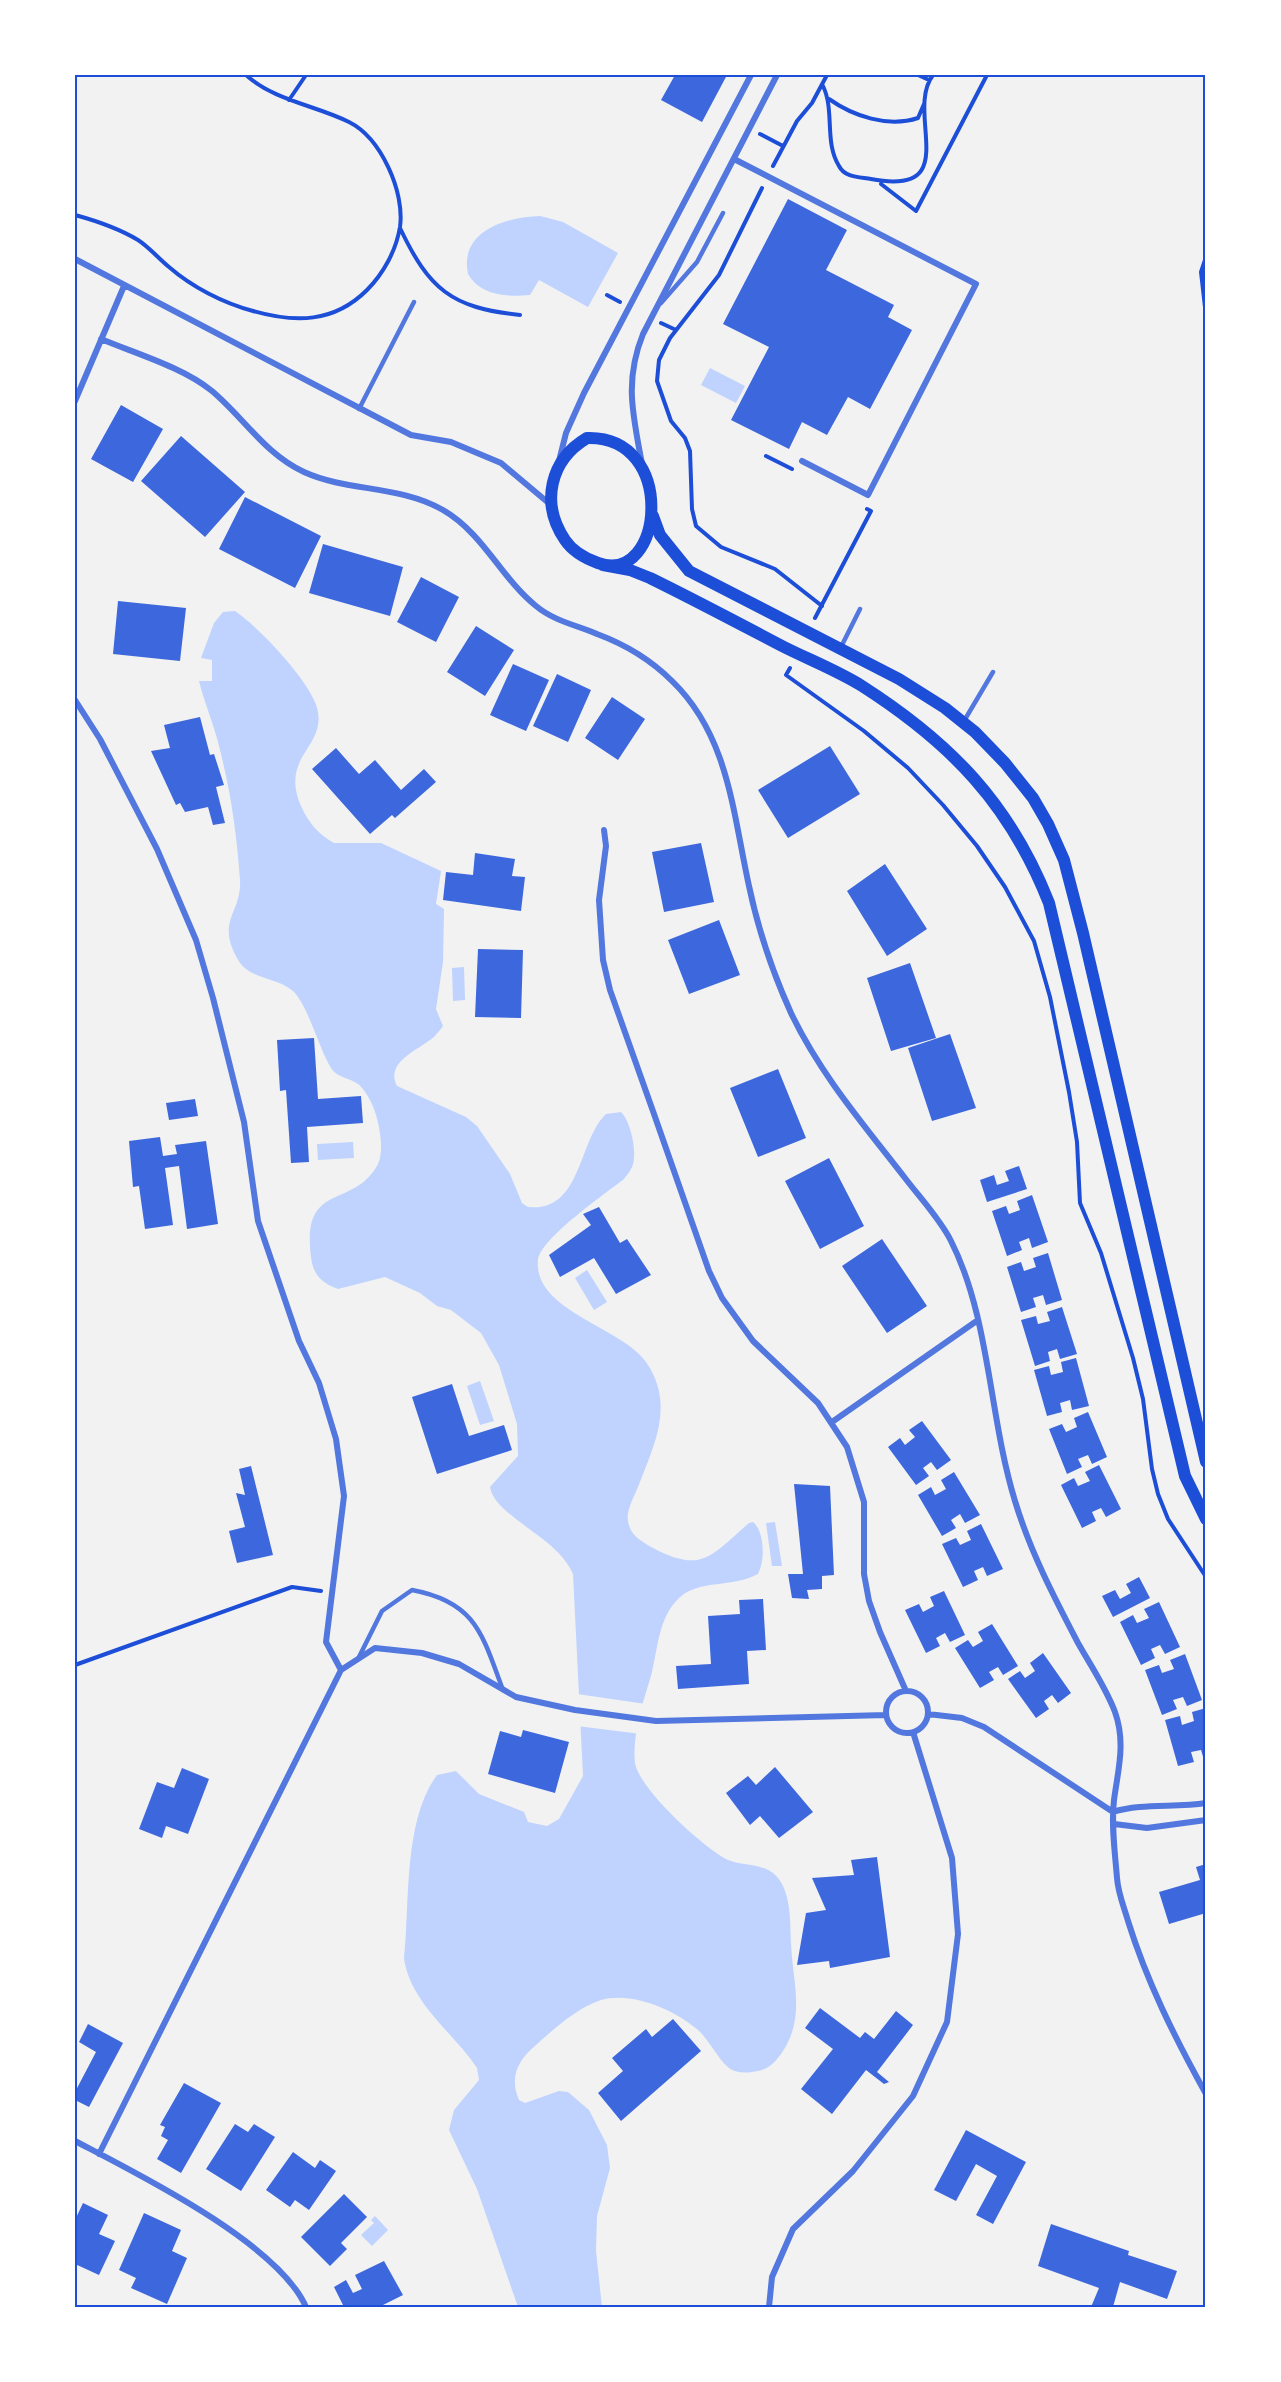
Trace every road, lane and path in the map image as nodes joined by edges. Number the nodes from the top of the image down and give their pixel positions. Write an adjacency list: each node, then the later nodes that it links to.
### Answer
1 (246, 75): 12 (path)
2 (306, 75): 12 (path)
3 (751, 75): 34 (street)
4 (777, 75): 14 (street)
5 (828, 75): 10 (path)
6 (918, 75): 9 (path)
7 (933, 75): 9 (path)
8 (987, 75): 18 (path)
9 (929, 80): 13 (path)
10 (823, 86): 11 (path); 15 (path)
11 (829, 98): 13 (path); 18 (path)
12 (289, 100): 21 (path)
13 (925, 100): 18 (path)
14 (749, 129): 15 (path); 16 (street)
15 (783, 146): 17 (path)
16 (734, 159): 17 (street); 28 (street)
17 (768, 176): 33 (street); 41 (path)
18 (872, 179)
19 (723, 213): 28 (lane)
20 (75, 215): 21 (path)
21 (400, 227): 26 (path)
22 (1206, 257): 27 (path)
23 (75, 259): 24 (street)
24 (124, 286): 29 (street); 31 (street)
25 (414, 302): 31 (lane)
26 (520, 315)
27 (1206, 316)
28 (651, 317): 36 (street)
29 (102, 339): 30 (street); 50 (street)
30 (75, 401)
31 (359, 409): 38 (street)
32 (766, 456): 35 (path)
33 (802, 461)
34 (556, 470): 36 (main road); 38 (main road)
35 (797, 472)
36 (644, 473): 39 (main road)
37 (860, 505): 41 (path)
38 (552, 506): 40 (main road)
39 (653, 516): 40 (main road); 43 (main road)
40 (603, 565): 45 (main road)
41 (822, 606): 43 (path)
42 (860, 609): 44 (lane)
43 (808, 633): 44 (main road)
44 (839, 649): 48 (main road)
45 (797, 654): 53 (main road); 54 (path)
46 (993, 672): 48 (lane)
47 (75, 700): 55 (street)
48 (963, 722): 52 (main road)
49 (603, 830): 51 (street)
50 (978, 1320): 51 (street); 65 (street)
51 (832, 1422): 60 (street)
52 (1206, 1462)
53 (1206, 1519)
54 (1206, 1577)
55 (331, 1592): 57 (path); 58 (street)
56 (358, 1659): 58 (street); 59 (street); 59 (lane)
57 (75, 1665)
58 (341, 1670): 70 (street)
59 (503, 1690): 62 (street)
60 (906, 1691): 61 (street); 62 (street)
61 (928, 1714): 63 (street); 65 (street)
62 (886, 1715): 63 (street)
63 (913, 1732): 72 (street)
64 (1206, 1803): 65 (street)
65 (1113, 1812): 67 (street)
66 (1206, 1820): 67 (street)
67 (1114, 1824): 68 (street)
68 (1206, 2094)
69 (75, 2141): 70 (street)
70 (99, 2154): 71 (street)
71 (306, 2307)
72 (769, 2307)

